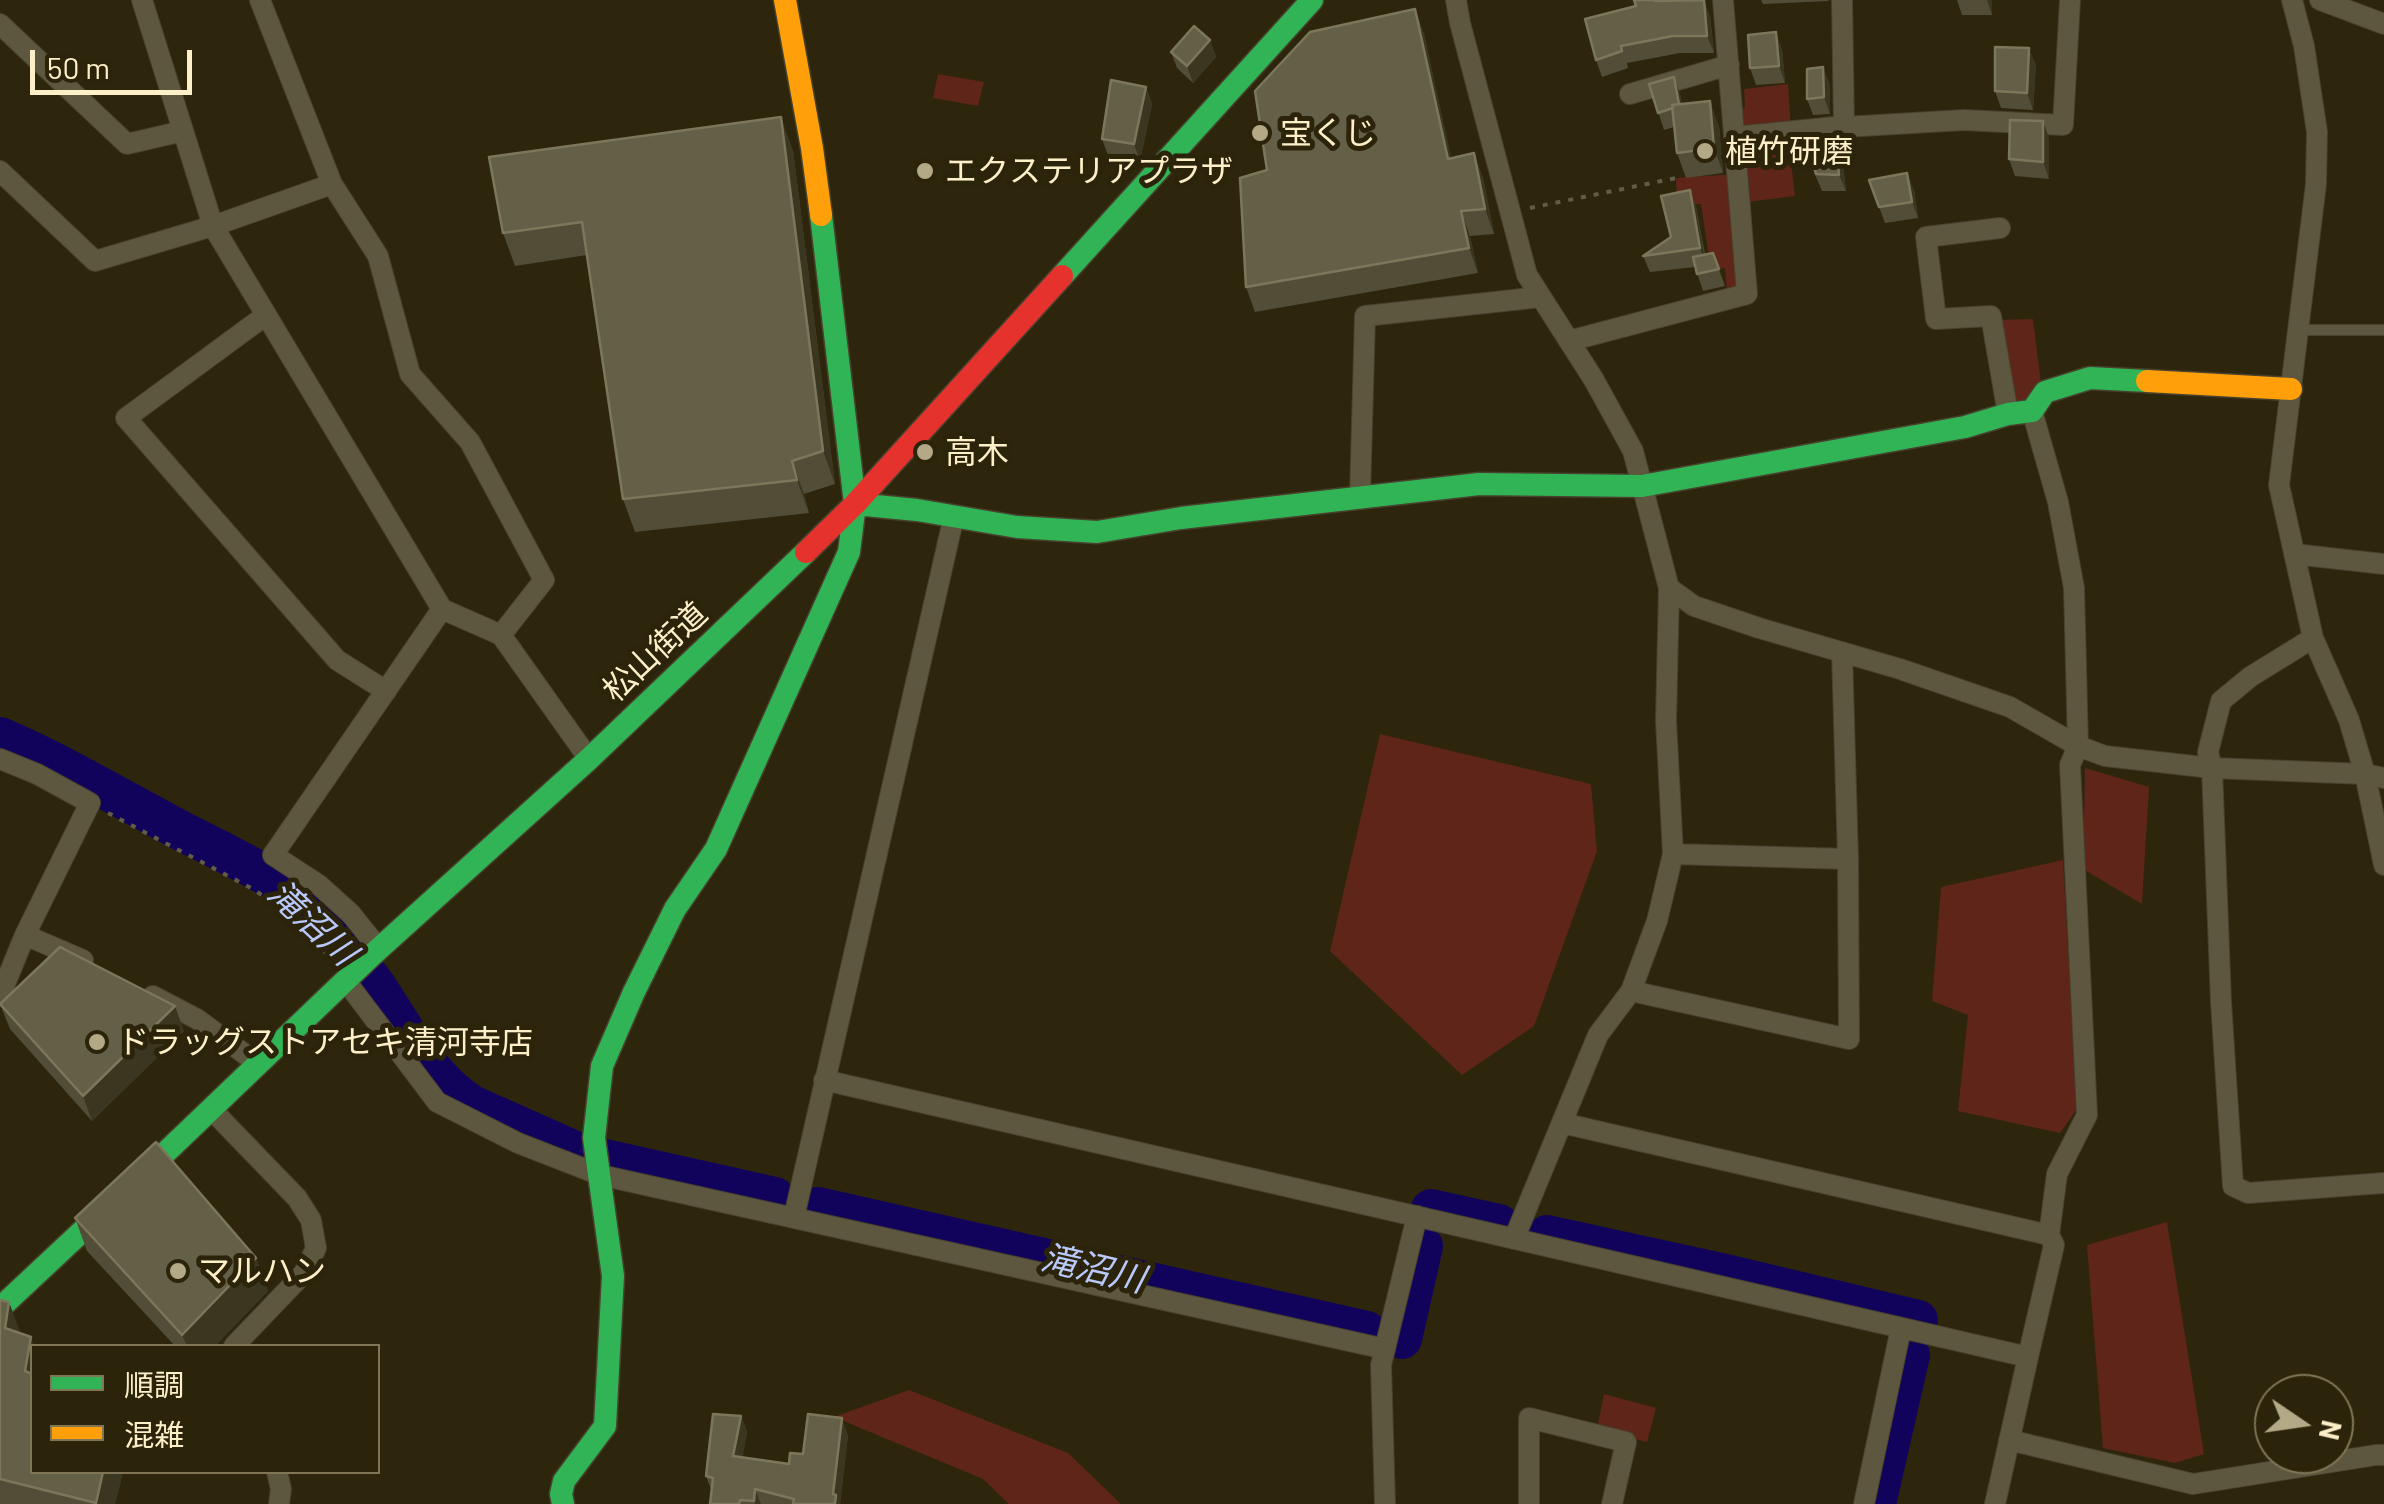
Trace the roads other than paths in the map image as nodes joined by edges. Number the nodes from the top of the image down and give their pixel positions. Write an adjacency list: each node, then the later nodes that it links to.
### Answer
1 (142, 0): 16 (street)
2 (260, 0): 19 (street)
3 (784, 0): 32 (street)
4 (1312, 0): 32 (street, 松山街道)
5 (1456, 0): 22 (street)
6 (1724, 0): 13 (street)
7 (1842, 0): 15 (street)
8 (2070, 0): 15 (street)
9 (2292, 0): 24 (street)
10 (2320, 0): 12 (street)
11 (0, 24): 16 (street)
12 (2384, 24)
13 (1728, 65): 14 (street); 17 (street)
14 (1630, 94)
15 (1844, 126): 17 (street)
16 (183, 132): 20 (street)
17 (1734, 136): 26 (street)
18 (0, 172): 20 (street)
19 (332, 184): 20 (street); 38 (street)
20 (213, 226): 23 (street)
21 (2000, 228): 29 (street)
22 (1541, 296): 26 (street); 31 (street)
23 (266, 315): 37 (street); 41 (street)
24 (2298, 330): 25 (lane); 27 (street)
25 (2384, 330)
26 (1570, 341): 30 (street)
27 (2291, 389): 28 (street); 34 (street)
28 (2032, 411): 29 (street); 42 (street)
29 (2008, 414): 30 (street)
30 (1642, 486): 31 (street); 36 (street)
31 (1360, 496): 33 (street)
32 (855, 504): 33 (street); 44 (street, 松山街道); 61 (street)
33 (954, 516): 58 (street)
34 (2294, 554): 35 (street); 39 (street)
35 (2384, 564)
36 (1669, 588): 40 (street); 47 (street)
37 (442, 609): 38 (street); 41 (street)
38 (501, 635): 44 (street)
39 (2313, 638): 45 (street); 46 (street)
40 (1842, 652): 42 (street); 48 (street)
41 (386, 690): 51 (street)
42 (2078, 746): 45 (street); 65 (street)
43 (0, 759): 50 (street)
44 (589, 759): 51 (street, 松山街道)
45 (2212, 768): 46 (street); 62 (street)
46 (2375, 776): 49 (street)
47 (1673, 854): 48 (street); 55 (street)
48 (1848, 859): 55 (street)
49 (2384, 865)
50 (25, 935): 52 (street); 56 (street)
51 (375, 952): 53 (street, 松山街道)
52 (106, 971)
53 (348, 977): 57 (street, 松山街道); 61 (street)
54 (136, 988): 57 (street)
55 (1631, 991): 60 (street)
56 (0, 996)
57 (257, 1063): 59 (street, 松山街道)
58 (824, 1080): 63 (street); 64 (street)
59 (210, 1110): 67 (street, 松山街道); 69 (street)
60 (1562, 1123): 65 (street); 66 (street)
61 (600, 1174): 63 (street); 76 (street)
62 (2384, 1183)
63 (794, 1216): 70 (street)
64 (1417, 1216): 66 (street); 70 (street)
65 (2049, 1234): 71 (street)
66 (1514, 1239): 68 (street)
67 (0, 1308)
68 (1901, 1328): 71 (street); 80 (street)
69 (236, 1344)
70 (1385, 1350): 77 (street)
71 (2028, 1358): 72 (street)
72 (2010, 1440): 73 (street); 81 (street)
73 (2384, 1456)
74 (278, 1474): 75 (street)
75 (279, 1504)
76 (563, 1504)
77 (1384, 1504)
78 (1528, 1504): 79 (street)
79 (1612, 1504)
80 (1864, 1504)
81 (1995, 1504)

